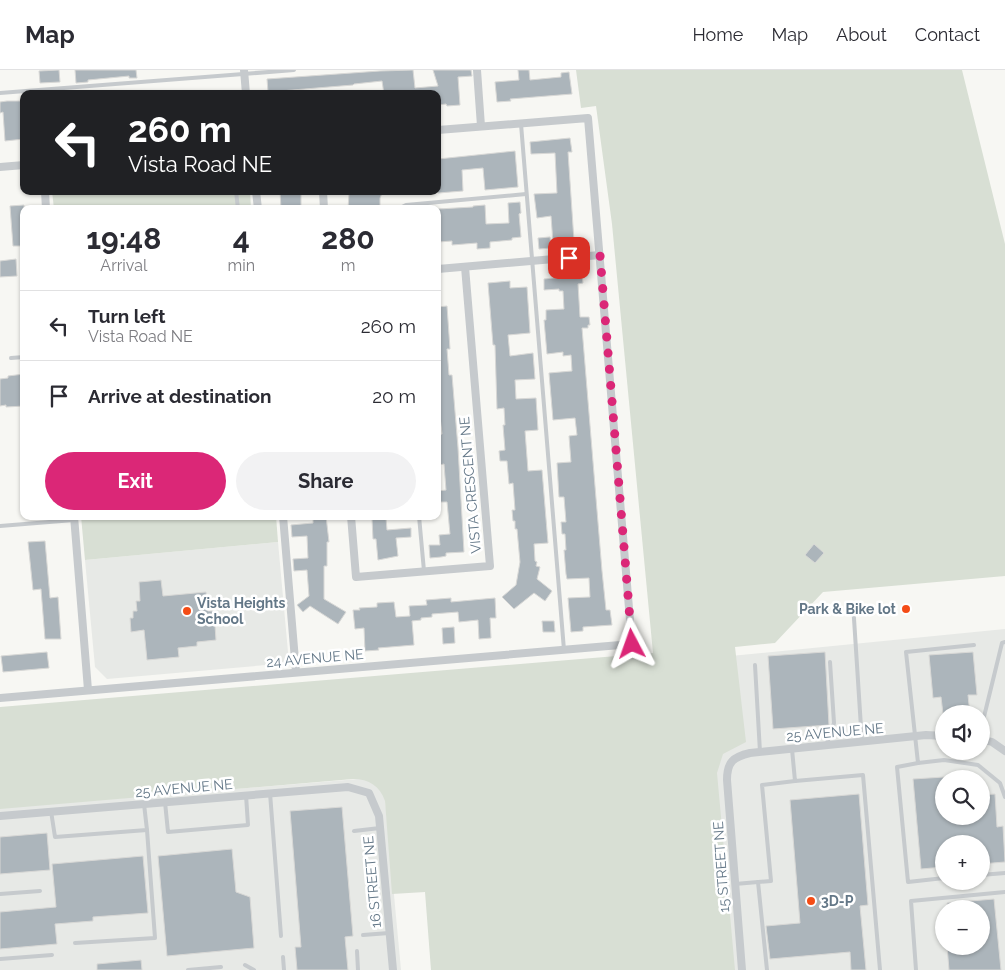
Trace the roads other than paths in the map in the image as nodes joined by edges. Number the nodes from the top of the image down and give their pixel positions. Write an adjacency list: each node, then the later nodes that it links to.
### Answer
1 (294, 70): 3 (lane)
2 (477, 70): 9 (street)
3 (244, 72): 4 (lane); 5 (street)
4 (35, 90)
5 (246, 90)
6 (20, 91): 7 (lane)
7 (0, 93)
8 (521, 123): 9 (street); 13 (lane); 15 (street)
9 (481, 126): 10 (street)
10 (441, 130)
11 (20, 165): 12 (street)
12 (0, 166)
13 (526, 194): 14 (lane); 16 (lane)
14 (406, 205)
15 (600, 255): 16 (street); 31 (street, 24 AVENUE NE)
16 (533, 261): 17 (street); 31 (lane)
17 (465, 267): 18 (street); 27 (street, VISTA CRESCENT NE)
18 (441, 269)
19 (20, 357): 20 (lane)
20 (11, 358)
21 (56, 520): 26 (lane)
22 (74, 520): 35 (street)
23 (283, 520): 34 (street)
24 (350, 520): 27 (street, VISTA CRESCENT NE)
25 (419, 520): 27 (lane)
26 (0, 526)
27 (424, 571)
28 (852, 603): 41 (lane)
29 (1005, 642): 37 (lane)
30 (974, 645): 38 (lane)
31 (564, 650): 34 (street, 24 AVENUE NE)
32 (830, 662): 42 (lane)
33 (755, 666): 45 (lane)
34 (296, 672): 35 (street, 24 AVENUE NE)
35 (88, 690): 36 (street, 24 AVENUE NE)
36 (0, 698)
37 (987, 705)
38 (915, 736): 39 (street, 25 AVENUE NE); 41 (street, 25 AVENUE NE); 47 (lane)
39 (935, 736)
40 (990, 742): 44 (street)
41 (862, 743): 42 (street, 25 AVENUE NE)
42 (826, 746): 43 (street, 25 AVENUE NE)
43 (792, 749): 45 (street, 25 AVENUE NE); 48 (lane)
44 (1005, 751)
45 (760, 752): 46 (street, 25 AVENUE NE)
46 (730, 762): 64 (street, 15 STREET NE)
47 (918, 763): 52 (lane); 62 (lane)
48 (795, 781): 63 (lane); 85 (lane)
49 (270, 793): 50 (street, 25 AVENUE NE); 51 (street, 25 AVENUE NE); 70 (lane)
50 (369, 793): 57 (street, 16 STREET NE)
51 (246, 795): 53 (street, 25 AVENUE NE); 53 (lane)
52 (1005, 797)
53 (165, 802): 54 (street, 25 AVENUE NE)
54 (144, 804): 55 (street, 25 AVENUE NE); 58 (lane)
55 (51, 811): 56 (street, 25 AVENUE NE); 58 (lane)
56 (0, 816)
57 (380, 828): 59 (lane); 68 (street, 16 STREET NE)
58 (147, 830): 71 (lane)
59 (354, 831)
60 (1005, 873): 61 (lane)
61 (990, 874)
62 (935, 879)
63 (758, 882): 64 (lane); 84 (lane)
64 (735, 884): 83 (street, 15 STREET NE)
65 (40, 891): 67 (lane)
66 (1005, 892): 86 (lane)
67 (0, 894)
68 (389, 933): 69 (lane); 82 (street, 16 STREET NE)
69 (363, 935)
70 (281, 936)
71 (76, 943)
72 (357, 951): 81 (lane)
73 (52, 955): 75 (lane)
74 (283, 957): 80 (lane)
75 (0, 959)
76 (245, 965): 79 (lane)
77 (221, 967): 78 (lane)
78 (188, 970)
79 (254, 970)
80 (284, 970)
81 (358, 970)
82 (393, 970)
83 (742, 970)
84 (767, 970)
85 (880, 970)
86 (916, 970)

